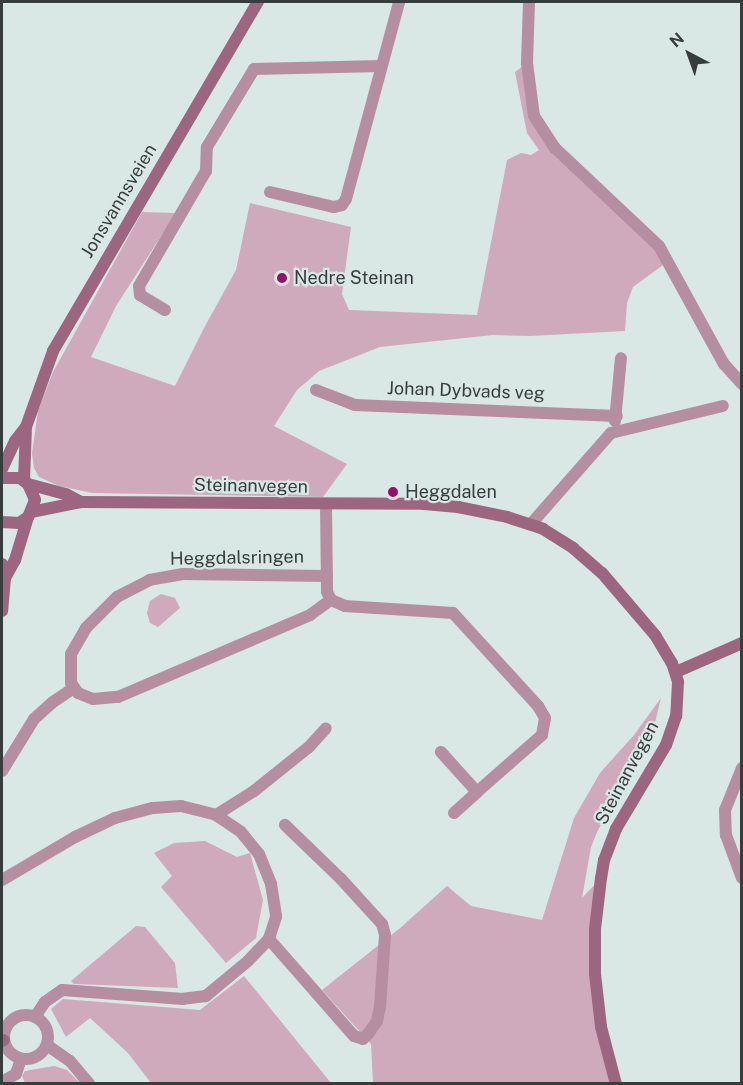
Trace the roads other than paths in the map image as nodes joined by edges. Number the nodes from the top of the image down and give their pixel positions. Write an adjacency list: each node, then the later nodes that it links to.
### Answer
1 (258, 2): 12 (main road, Jonsvannsveien)
2 (399, 2): 4 (street)
3 (529, 2): 8 (street)
4 (381, 66): 5 (street); 6 (street)
5 (270, 192)
6 (165, 310)
7 (621, 358): 11 (street)
8 (741, 384)
9 (316, 390): 11 (street, Johan Dybvads veg)
10 (723, 406): 13 (street)
11 (617, 416): 13 (street)
12 (26, 427): 14 (main road, Jonsvannsveien); 16 (main road, Jonsvannsveien)
13 (611, 434): 21 (street)
14 (2, 469)
15 (2, 478): 16 (main road, Steinanvegen)
16 (26, 482): 17 (main road, Steinanvegen); 19 (main road, Jonsvannsveien)
17 (81, 502): 18 (main road, Steinanvegen); 19 (main road, Steinanvegen)
18 (326, 505): 21 (main road, Steinanvegen); 23 (street, Heggdalsringen)
19 (29, 514): 20 (main road, Steinanvegen); 24 (main road)
20 (2, 522)
21 (531, 524): 28 (main road, Steinanvegen)
22 (2, 564): 24 (main road)
23 (327, 576): 25 (street, Heggdalsringen); 29 (street, Heggdalsringen)
24 (5, 578): 26 (main road)
25 (331, 600): 29 (street); 34 (street)
26 (2, 611)
27 (741, 643): 28 (main road)
28 (676, 672): 47 (main road, Steinanvegen)
29 (74, 688): 33 (street)
30 (326, 728): 36 (street)
31 (441, 752): 34 (street)
32 (741, 768): 38 (street)
33 (2, 771)
34 (477, 792): 35 (street)
35 (454, 813)
36 (216, 815): 39 (street); 40 (street)
37 (285, 825): 40 (street)
38 (741, 878)
39 (2, 880)
40 (269, 939): 41 (street)
41 (35, 1017): 42 (street); 43 (street)
42 (3, 1040): 44 (street)
43 (47, 1045): 44 (street); 46 (street)
44 (21, 1059): 45 (street)
45 (2, 1082)
46 (89, 1083)
47 (616, 1083)

